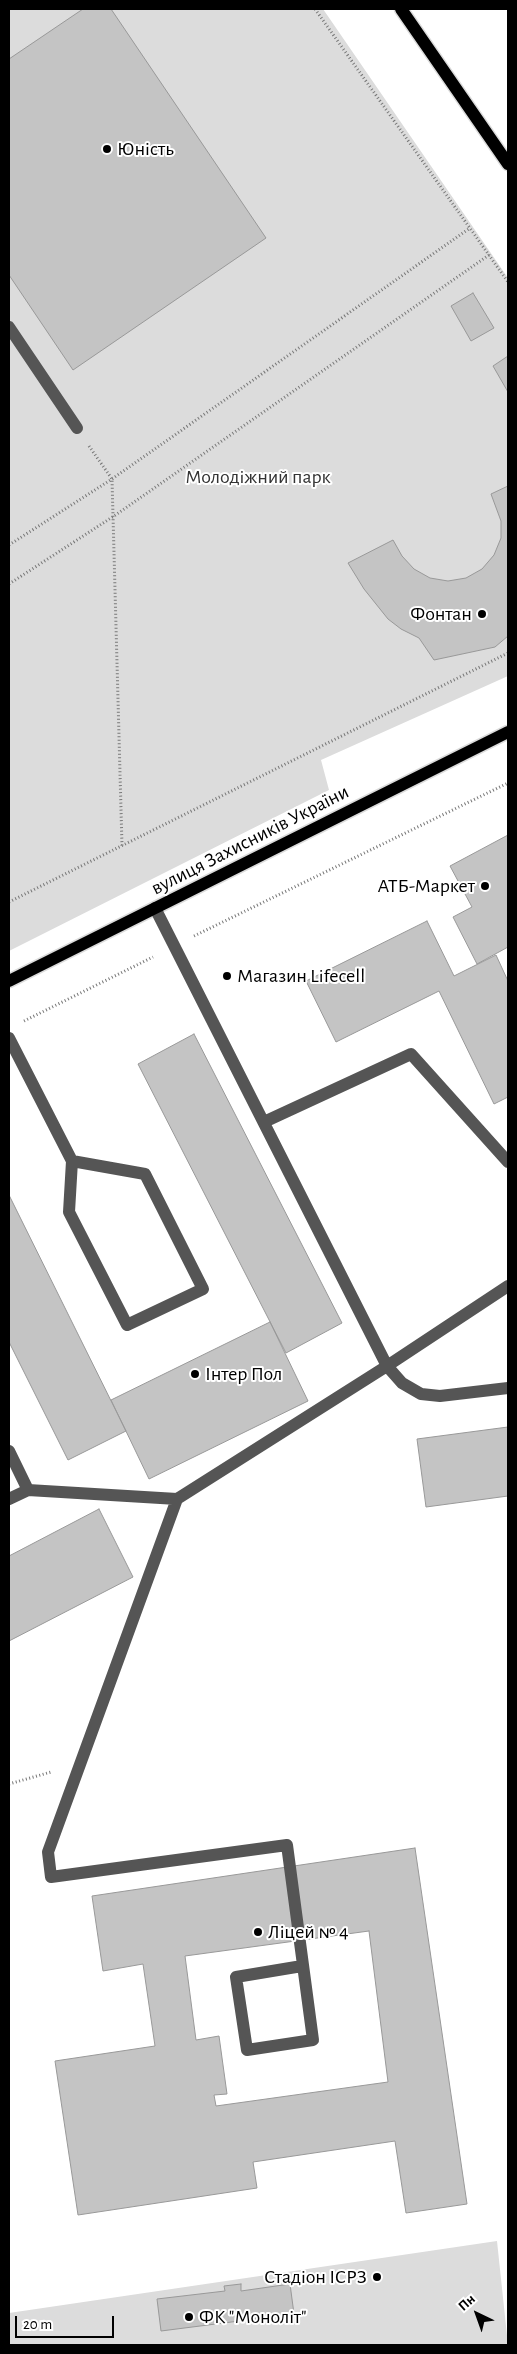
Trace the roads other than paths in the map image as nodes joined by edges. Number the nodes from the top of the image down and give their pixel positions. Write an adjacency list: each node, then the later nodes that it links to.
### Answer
1 (401, 9): 2 (main road)
2 (508, 164)
3 (9, 327): 4 (lane)
4 (77, 428)
5 (508, 732): 6 (main road, вулиця Захисників України)
6 (155, 908): 7 (main road, вулиця Захисників України); 9 (lane)
7 (9, 982)
8 (9, 1038): 10 (lane)
9 (264, 1122): 11 (lane); 13 (lane)
10 (72, 1161): 10 (lane)
11 (508, 1162)
12 (508, 1286): 13 (lane)
13 (387, 1366): 14 (lane); 18 (lane)
14 (508, 1388)
15 (9, 1451): 16 (lane)
16 (28, 1490): 17 (lane); 18 (lane)
17 (9, 1499)
18 (176, 1499): 19 (lane)
19 (302, 1966): 19 (lane)

